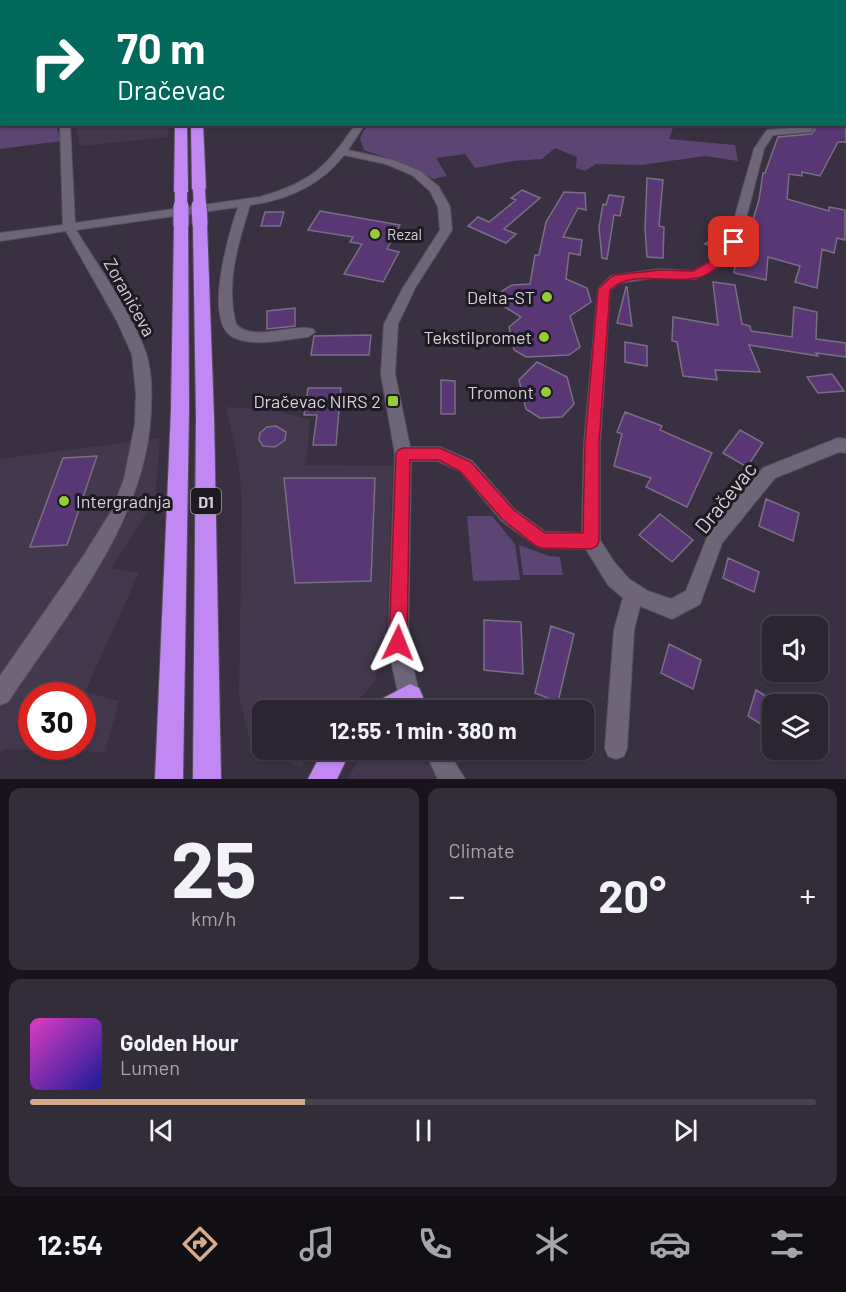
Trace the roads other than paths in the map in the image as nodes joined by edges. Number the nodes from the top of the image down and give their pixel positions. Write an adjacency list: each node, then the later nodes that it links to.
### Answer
1 (65, 126): 9 (street, Zoranićeva)
2 (181, 126): 8 (highway, D1, bridge)
3 (197, 126): 8 (highway, D1, bridge)
4 (360, 126): 6 (street)
5 (805, 126): 14 (street, Dračevac)
6 (343, 152): 7 (street); 13 (street)
7 (245, 202): 9 (street); 11 (street)
8 (190, 224): 21 (highway, D1); 22 (highway, D1)
9 (69, 227): 10 (street); 16 (street, Zoranićeva)
10 (0, 237)
11 (308, 332)
12 (846, 446): 15 (street, Dračevac)
13 (403, 454): 14 (street); 17 (street)
14 (591, 541): 15 (street, Dračevac)
15 (633, 596): 18 (street)
16 (0, 694)
17 (412, 700)
18 (616, 748)
19 (332, 760): 23 (highway)
20 (440, 760): 24 (street)
21 (169, 779)
22 (207, 779)
23 (322, 779)
24 (453, 779)

